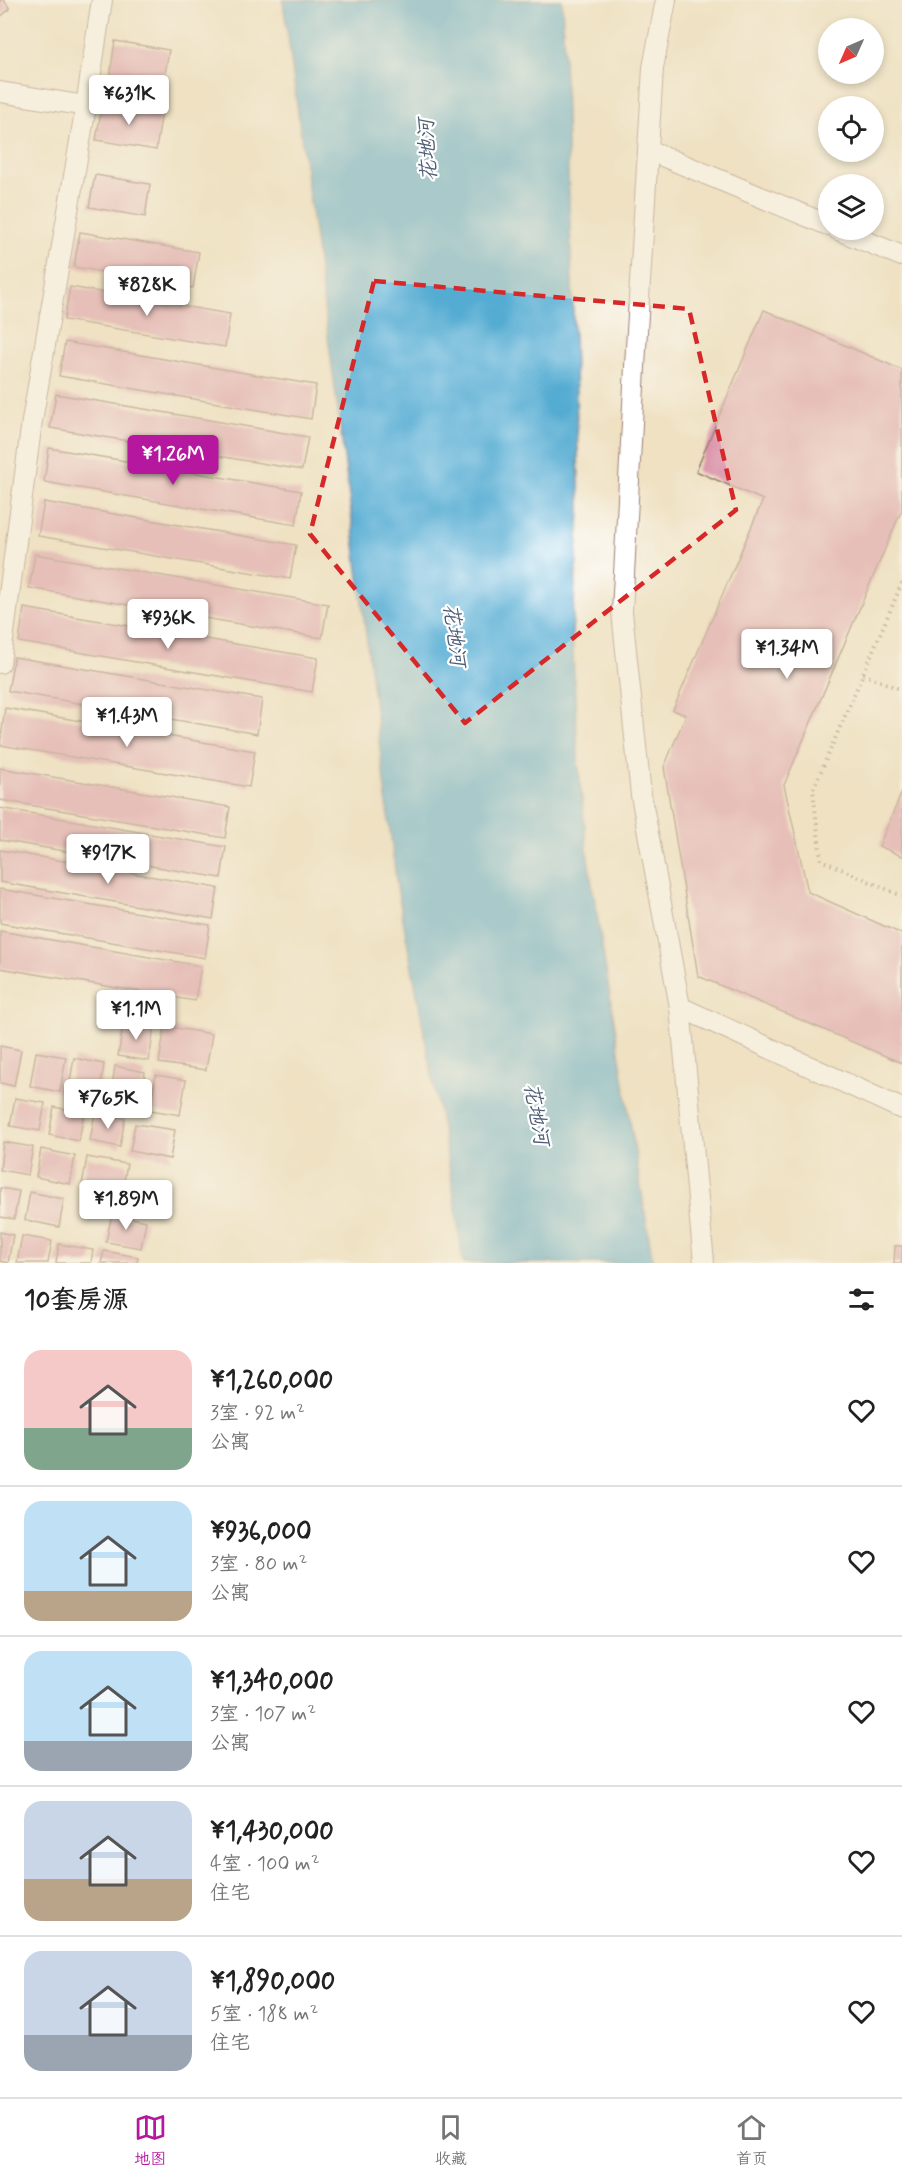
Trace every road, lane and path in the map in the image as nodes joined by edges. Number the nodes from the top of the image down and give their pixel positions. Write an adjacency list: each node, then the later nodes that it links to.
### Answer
1 (102, 0): 4 (street)
2 (666, 0): 5 (street)
3 (0, 92): 4 (street)
4 (86, 106): 10 (street)
5 (648, 150): 6 (street); 14 (street)
6 (818, 221)
7 (863, 240): 8 (street)
8 (902, 256)
9 (902, 583): 11 (path)
10 (0, 663)
11 (863, 674): 12 (path); 13 (path)
12 (902, 690)
13 (902, 896)
14 (681, 1007): 15 (street); 16 (street)
15 (902, 1109)
16 (704, 1263)

